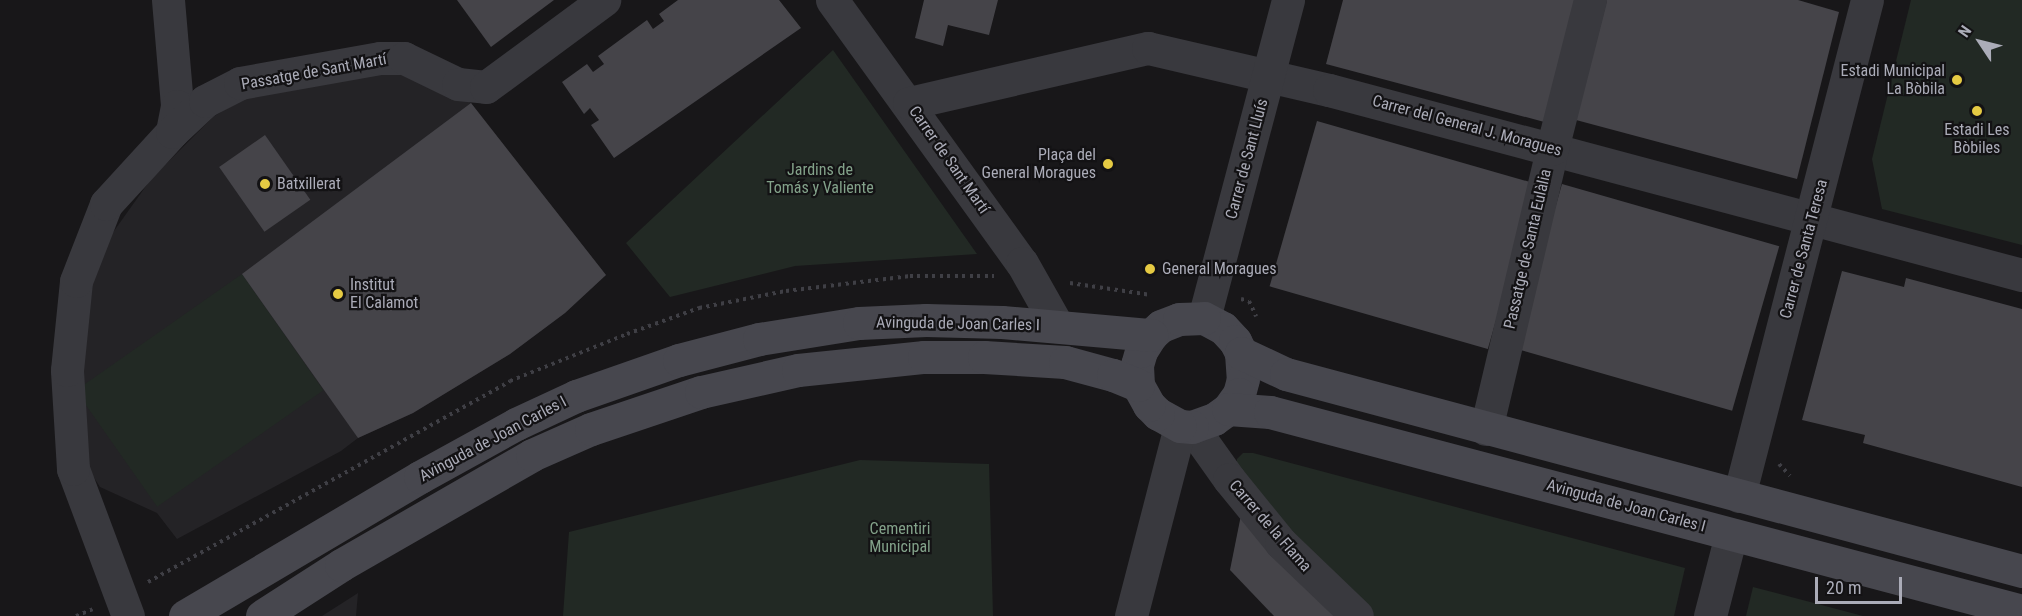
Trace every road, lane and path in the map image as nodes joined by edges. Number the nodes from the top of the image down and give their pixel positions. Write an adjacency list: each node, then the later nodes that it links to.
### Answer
1 (168, 0): 9 (street)
2 (604, 0): 9 (street, Passatge de Sant Martí)
3 (832, 0): 8 (street, Carrer de Sant Martí)
4 (1288, 0): 7 (street, Carrer de Sant Lluís)
5 (1590, 0): 10 (street, Passatge de Santa Eulàlia)
6 (1867, 0): 11 (street, Carrer de Santa Teresa)
7 (1269, 75): 8 (street, Carrer del General J. Moragues); 10 (street, Carrer del General J. Moragues); 13 (street, Carrer de Sant Lluís)
8 (909, 103): 14 (street, Carrer de Sant Martí)
9 (171, 132): 25 (street, Passatge de Sant Martí)
10 (1552, 149): 11 (street, Carrer del General J. Moragues); 20 (street, Passatge de Santa Eulàlia)
11 (1810, 218): 12 (street, Carrer del General J. Moragues); 21 (street, Carrer de Santa Teresa)
12 (2022, 276)
13 (1204, 318): 15 (main road); 16 (main road)
14 (1057, 325): 15 (main road, Avinguda de Joan Carles I); 26 (main road, Avinguda de Joan Carles I)
15 (1151, 335): 17 (main road)
16 (1241, 353): 18 (main road); 20 (main road)
17 (1138, 385): 19 (main road); 27 (main road, Avinguda de Joan Carles I)
18 (1228, 409): 19 (main road); 22 (main road, Avinguda de Joan Carles I)
19 (1186, 426): 28 (street); 29 (street, Carrer de la Flama)
20 (1486, 429): 21 (main road)
21 (1738, 496): 23 (main road)
22 (1731, 535): 24 (main road, Avinguda de Joan Carles I); 30 (street)
23 (2022, 571)
24 (2022, 611)
25 (128, 616)
26 (185, 616)
27 (262, 616)
28 (1131, 616)
29 (1357, 616)
30 (1710, 616)

